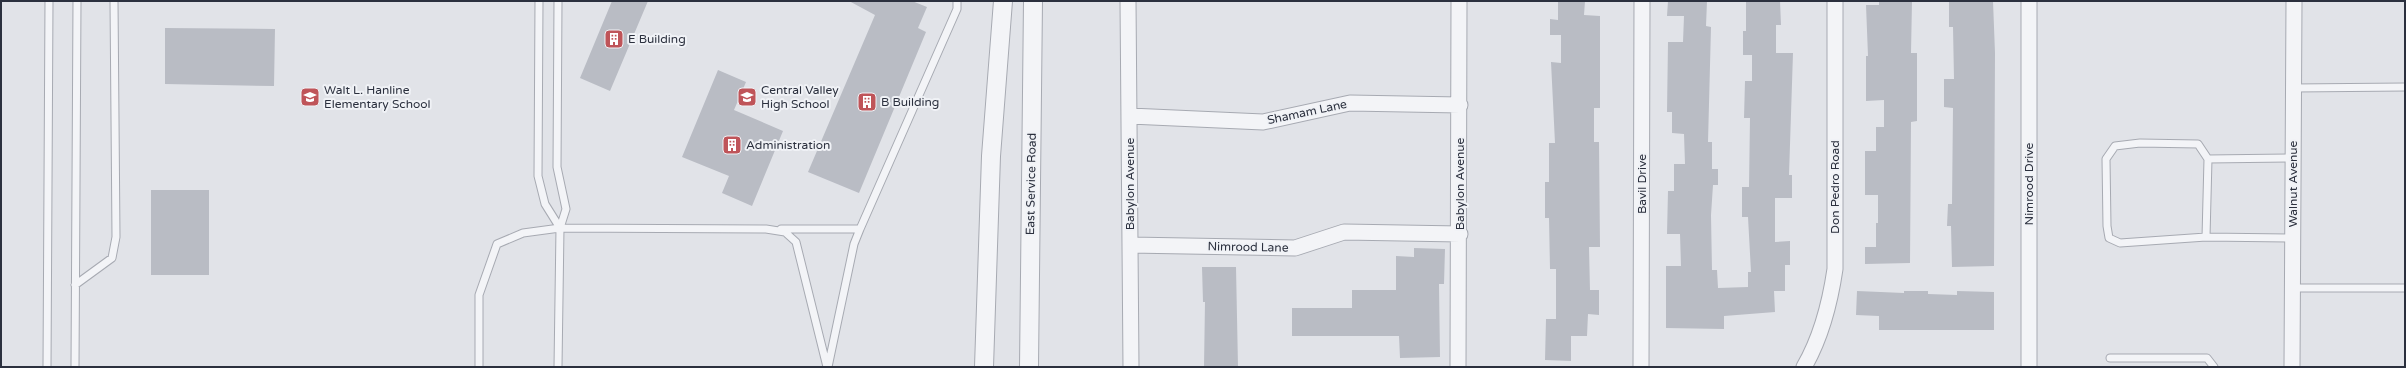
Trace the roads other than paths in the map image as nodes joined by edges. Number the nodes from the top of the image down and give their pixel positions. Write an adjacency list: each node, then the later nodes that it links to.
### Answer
1 (49, 1): 32 (lane)
2 (77, 1): 28 (lane)
3 (114, 1): 28 (lane)
4 (539, 1): 21 (lane)
5 (558, 1): 21 (lane)
6 (957, 1): 23 (lane)
7 (1003, 1): 37 (street)
8 (1033, 1): 38 (street, East Service Road)
9 (1128, 1): 18 (street, Babylon Avenue)
10 (1459, 1): 17 (street, Babylon Avenue)
11 (1642, 1): 41 (street, Bavil Drive)
12 (1835, 1): 42 (street, Don Pedro Road)
13 (2029, 1): 43 (street, Nimrood Drive)
14 (2294, 1): 16 (street, Walnut Avenue)
15 (2405, 87): 16 (lane)
16 (2294, 88): 19 (street, Walnut Avenue)
17 (1460, 105): 18 (street, Shamam Lane); 24 (street, Babylon Avenue)
18 (1130, 116): 27 (street, Babylon Avenue)
19 (2293, 158): 20 (lane); 26 (street, Walnut Avenue)
20 (2208, 159): 25 (lane); 25 (lane)
21 (560, 228): 22 (lane); 34 (lane); 35 (lane)
22 (775, 229): 23 (lane); 36 (lane)
23 (860, 229): 36 (lane)
24 (1460, 234): 27 (street, Nimrood Lane); 40 (street, Babylon Avenue)
25 (2206, 237): 26 (lane)
26 (2293, 238): 29 (street, Walnut Avenue)
27 (1130, 245): 39 (street, Babylon Avenue)
28 (75, 285): 33 (lane)
29 (2292, 288): 30 (lane); 45 (street, Walnut Avenue)
30 (2405, 288)
31 (2110, 358): 44 (lane)
32 (47, 367)
33 (75, 367)
34 (480, 367)
35 (558, 367)
36 (828, 367)
37 (984, 367)
38 (1029, 367)
39 (1131, 367)
40 (1458, 367)
41 (1641, 367)
42 (1804, 367)
43 (2029, 367)
44 (2214, 367)
45 (2292, 367)

